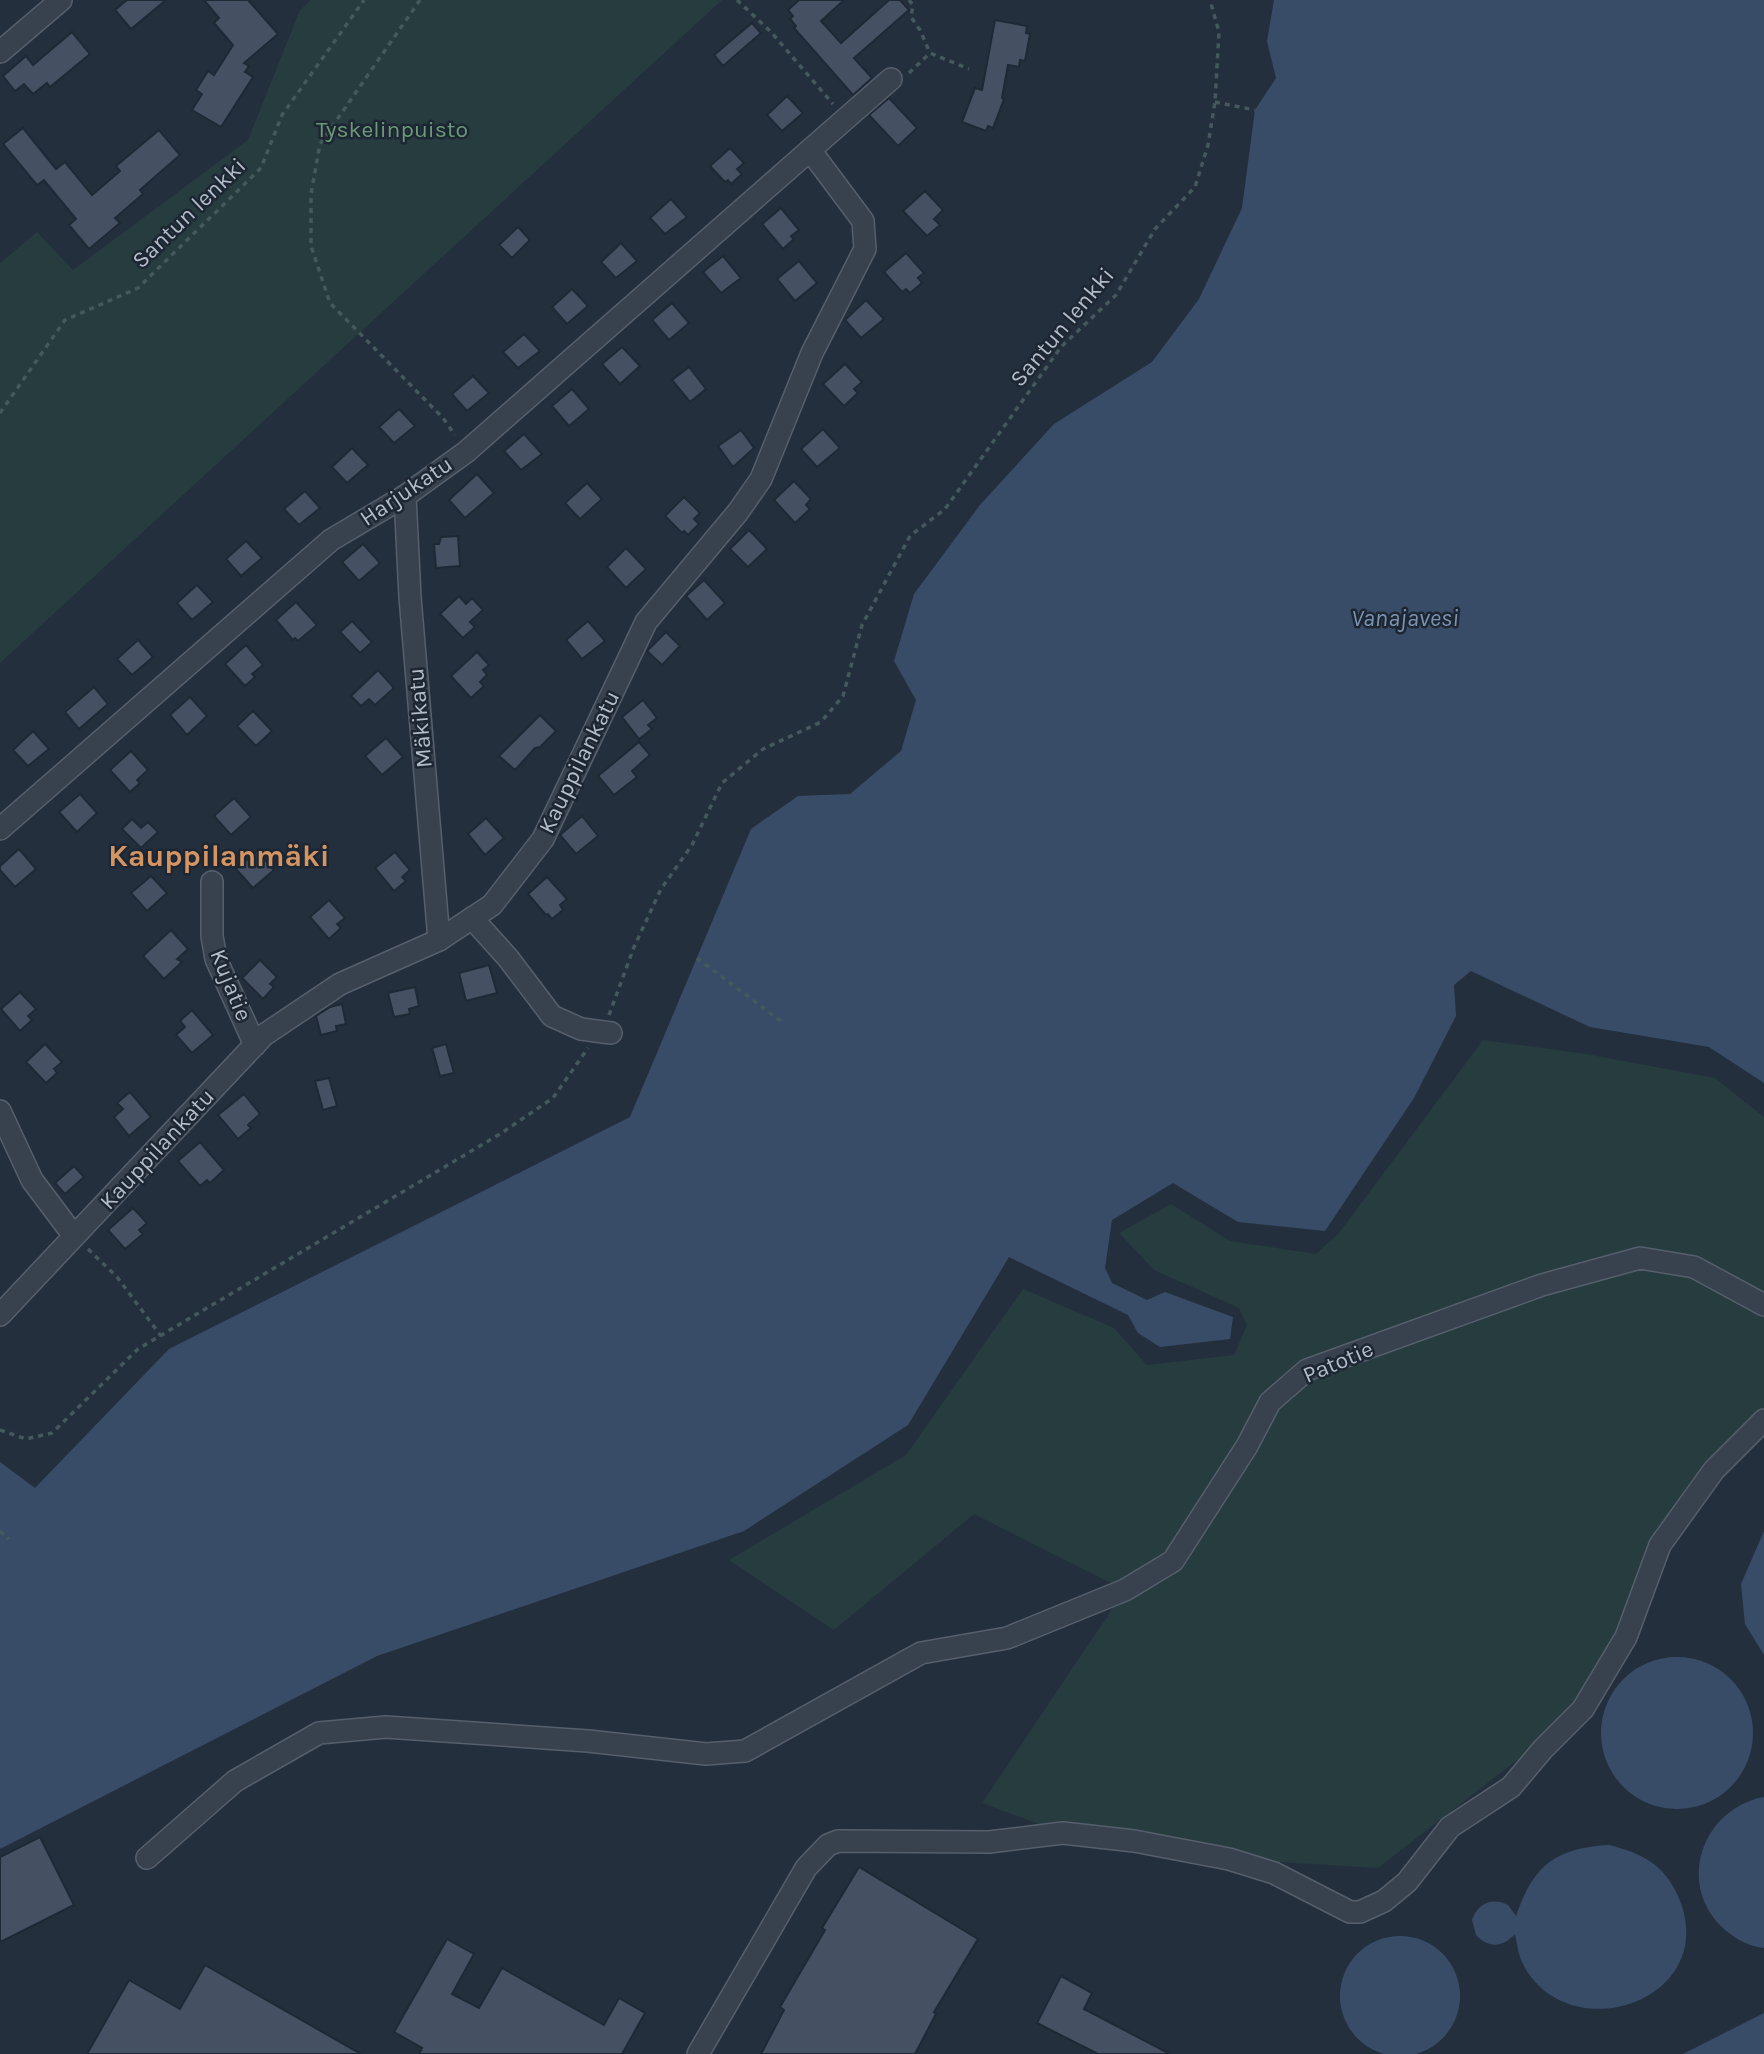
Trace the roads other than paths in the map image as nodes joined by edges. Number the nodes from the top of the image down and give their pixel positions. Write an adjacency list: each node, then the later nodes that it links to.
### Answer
1 (61, 0): 2 (street)
2 (0, 52)
3 (898, 78): 4 (street)
4 (810, 150): 5 (street, Harjukatu); 8 (street, Kauppilankatu)
5 (405, 496): 6 (street, Harjukatu); 9 (street, Mäkikatu)
6 (0, 829)
7 (212, 882): 11 (street, Kujatie)
8 (472, 918): 9 (street, Kauppilankatu); 10 (street)
9 (439, 940): 11 (street, Kauppilankatu)
10 (605, 1033)
11 (256, 1045): 13 (street, Kauppilankatu)
12 (0, 1111): 13 (street)
13 (74, 1236): 15 (street, Kauppilankatu)
14 (1764, 1305): 17 (street, Patotie)
15 (0, 1315)
16 (1764, 1420): 18 (street)
17 (147, 1858)
18 (698, 2054)

